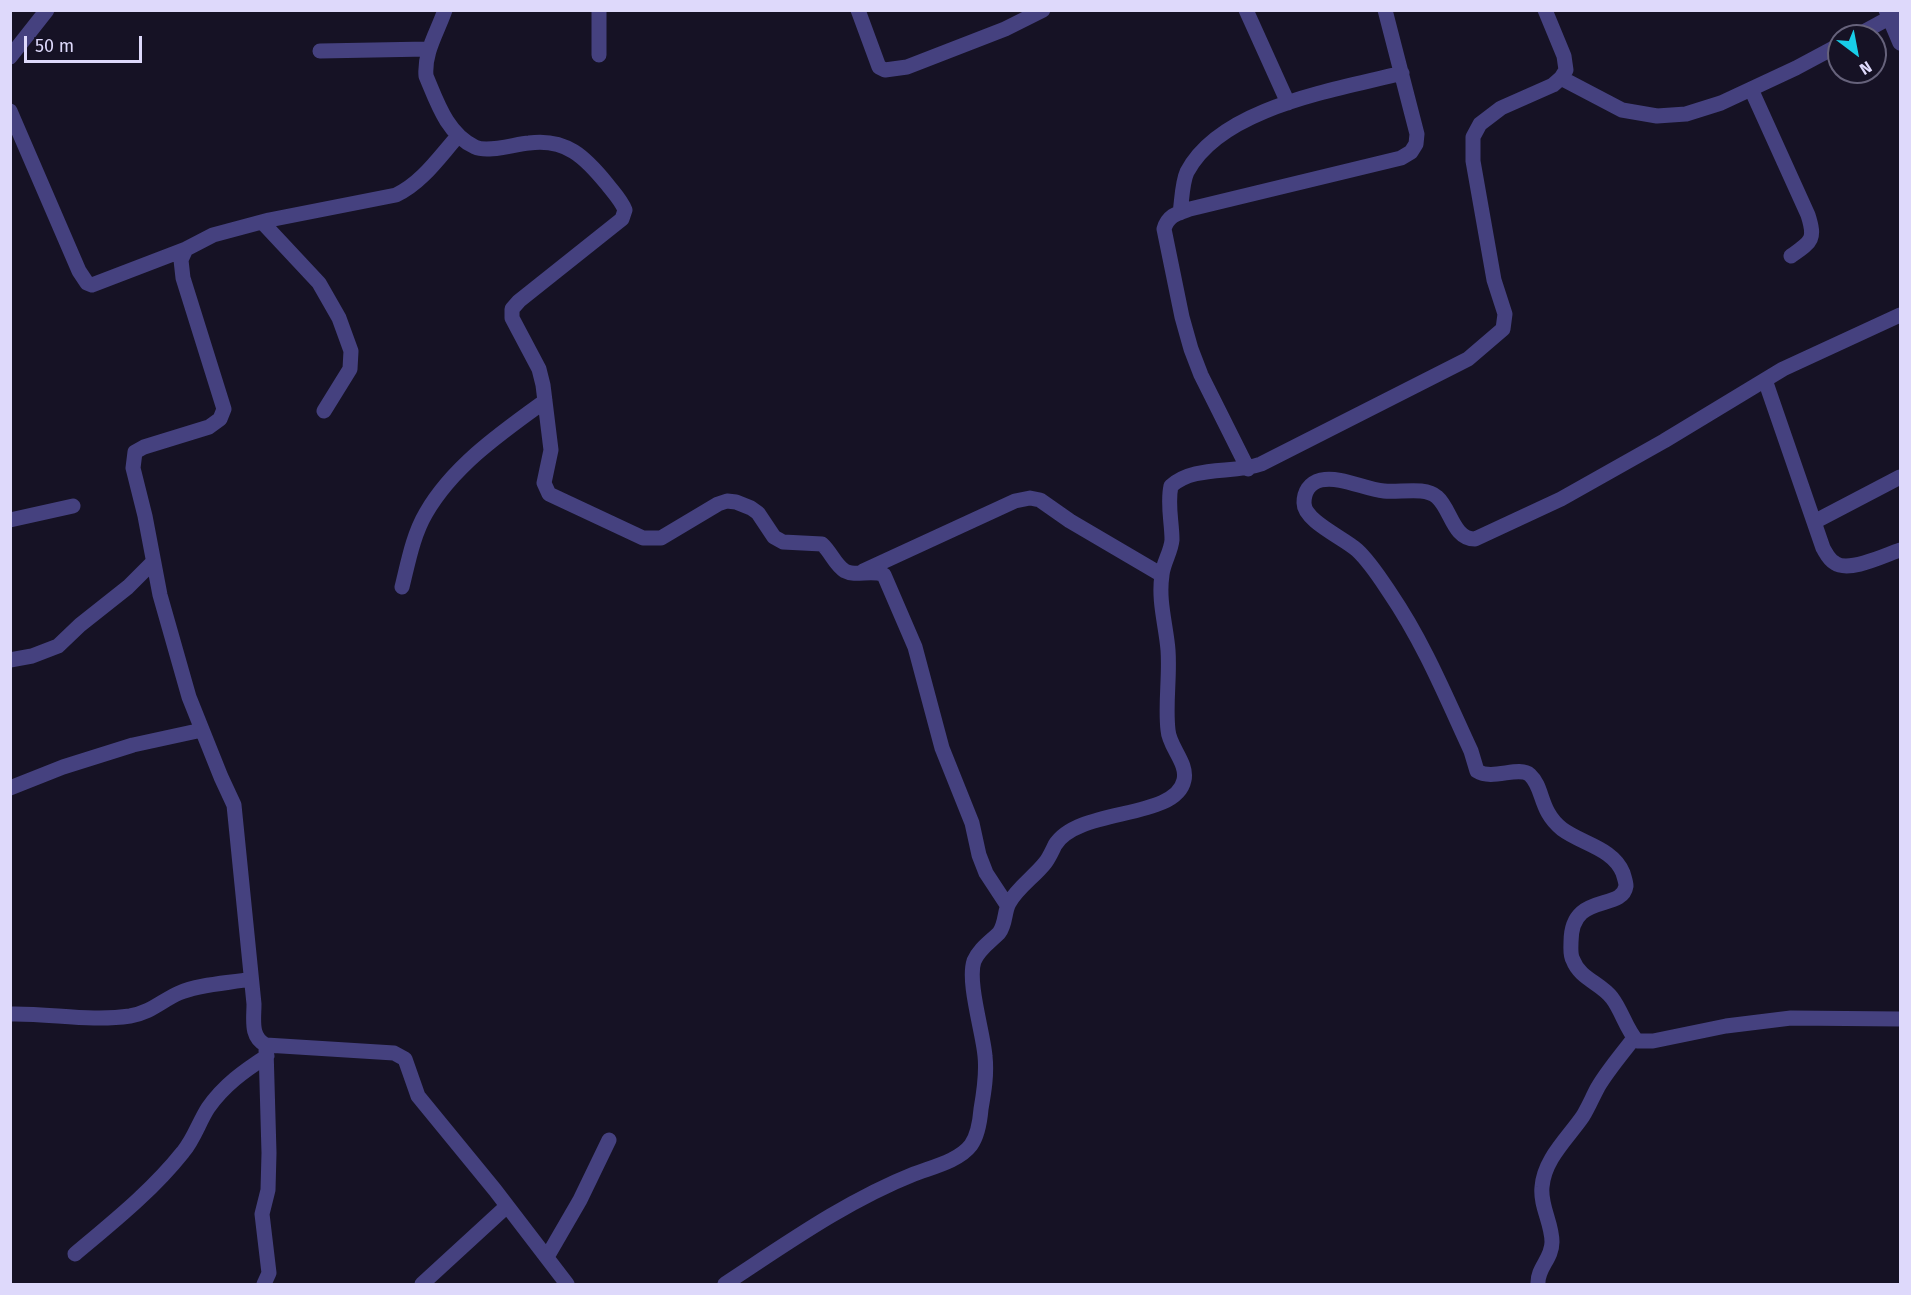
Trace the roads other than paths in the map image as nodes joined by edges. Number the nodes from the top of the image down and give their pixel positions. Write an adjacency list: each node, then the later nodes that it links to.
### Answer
1 (47, 10): 16 (street)
2 (445, 10): 12 (street)
3 (599, 10): 15 (street)
4 (858, 10): 5 (street)
5 (1043, 10)
6 (1246, 10): 20 (street)
7 (1385, 10): 17 (street)
8 (1545, 10): 18 (street)
9 (1892, 14): 10 (street); 11 (street)
10 (1876, 24)
11 (1900, 43)
12 (428, 49): 13 (street); 22 (street)
13 (320, 51)
14 (1827, 51): 19 (street)
15 (599, 55)
16 (10, 57)
17 (1402, 73): 20 (street); 23 (street)
18 (1561, 78): 19 (street); 31 (street)
19 (1751, 89): 26 (street)
20 (1288, 104): 23 (street)
21 (10, 111): 25 (street)
22 (459, 136): 24 (street); 29 (street)
23 (1180, 213): 31 (street)
24 (262, 222): 25 (street); 30 (street)
25 (186, 249): 37 (street)
26 (1791, 256)
27 (1900, 315): 28 (street)
28 (1765, 381): 35 (street); 48 (street)
29 (545, 401): 38 (street); 40 (street)
30 (324, 411)
31 (1248, 468): 39 (street)
32 (1900, 477): 35 (street)
33 (73, 506): 34 (street)
34 (10, 520)
35 (1814, 522): 36 (street)
36 (1900, 550)
37 (153, 562): 41 (street); 42 (street)
38 (858, 573): 39 (street); 44 (street)
39 (1162, 575): 44 (street)
40 (402, 587)
41 (10, 660)
42 (202, 730): 43 (street); 45 (street)
43 (10, 788)
44 (1007, 905): 57 (street)
45 (252, 979): 46 (street); 49 (street)
46 (10, 1014)
47 (1900, 1019): 48 (street)
48 (1634, 1038): 58 (street)
49 (267, 1051): 51 (street); 52 (street); 54 (street)
50 (609, 1140): 53 (street)
51 (507, 1206): 53 (street); 55 (street)
52 (75, 1254)
53 (547, 1257): 56 (street)
54 (264, 1284)
55 (422, 1284)
56 (567, 1284)
57 (725, 1284)
58 (1538, 1284)

